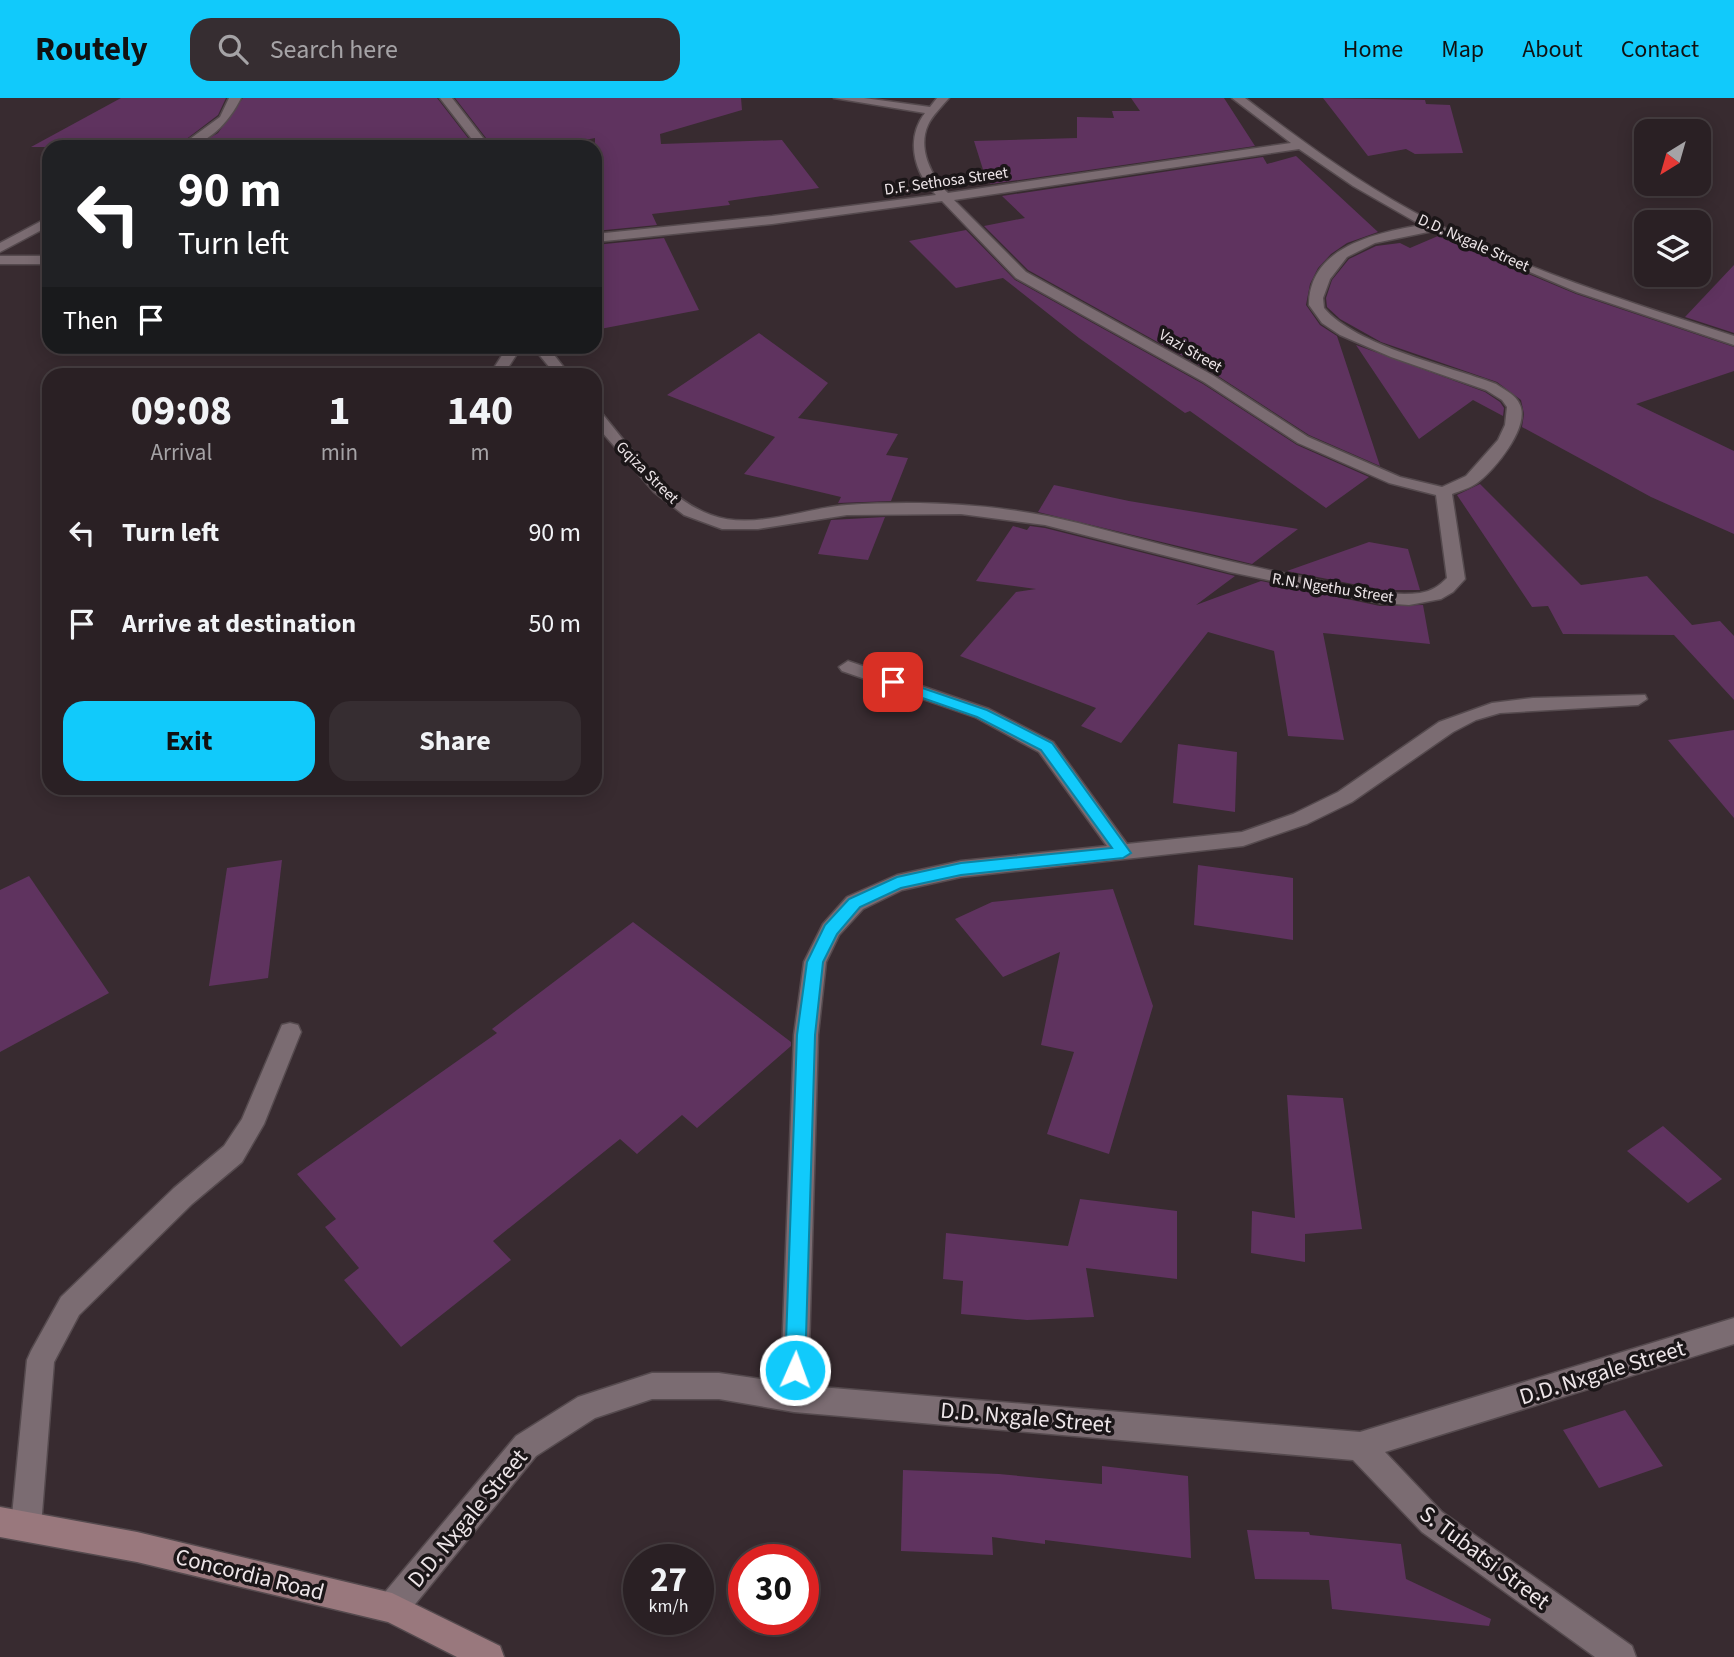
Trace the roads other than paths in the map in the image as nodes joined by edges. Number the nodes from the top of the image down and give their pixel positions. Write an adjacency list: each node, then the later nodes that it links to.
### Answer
1 (235, 98): 7 (street)
2 (446, 98): 8 (street)
3 (840, 98): 6 (street)
4 (943, 98): 6 (street, Vazi Street)
5 (1238, 98): 9 (street, D.D. Nxgale Street)
6 (933, 111): 10 (street, Vazi Street)
7 (195, 140)
8 (479, 140)
9 (1300, 145): 10 (street, D.F. Sethosa Street); 12 (street, D.D. Nxgale Street)
10 (945, 199): 13 (street, D.F. Sethosa Street); 21 (street, Vazi Street)
11 (42, 225): 14 (street)
12 (1434, 227): 17 (street, D.D. Nxgale Street); 21 (street)
13 (602, 237)
14 (0, 248)
15 (0, 260): 16 (street)
16 (42, 260)
17 (1734, 341)
18 (546, 354): 19 (street)
19 (557, 368)
20 (602, 422): 22 (street, Gqiza Street)
21 (1444, 492): 22 (street, R.N. Ngethu Street)
22 (708, 520)
23 (848, 667): 25 (street)
24 (1638, 699): 25 (street)
25 (1123, 853): 28 (street)
26 (290, 1032): 30 (street)
27 (1734, 1331): 29 (street, D.D. Nxgale Street)
28 (794, 1398): 29 (street, D.D. Nxgale Street); 31 (street, D.D. Nxgale Street)
29 (1360, 1446): 33 (street, S. Tubatsi Street)
30 (13, 1524): 31 (street, Concordia Road)
31 (392, 1608): 32 (street, Concordia Road)
32 (489, 1657)
33 (1621, 1657)

